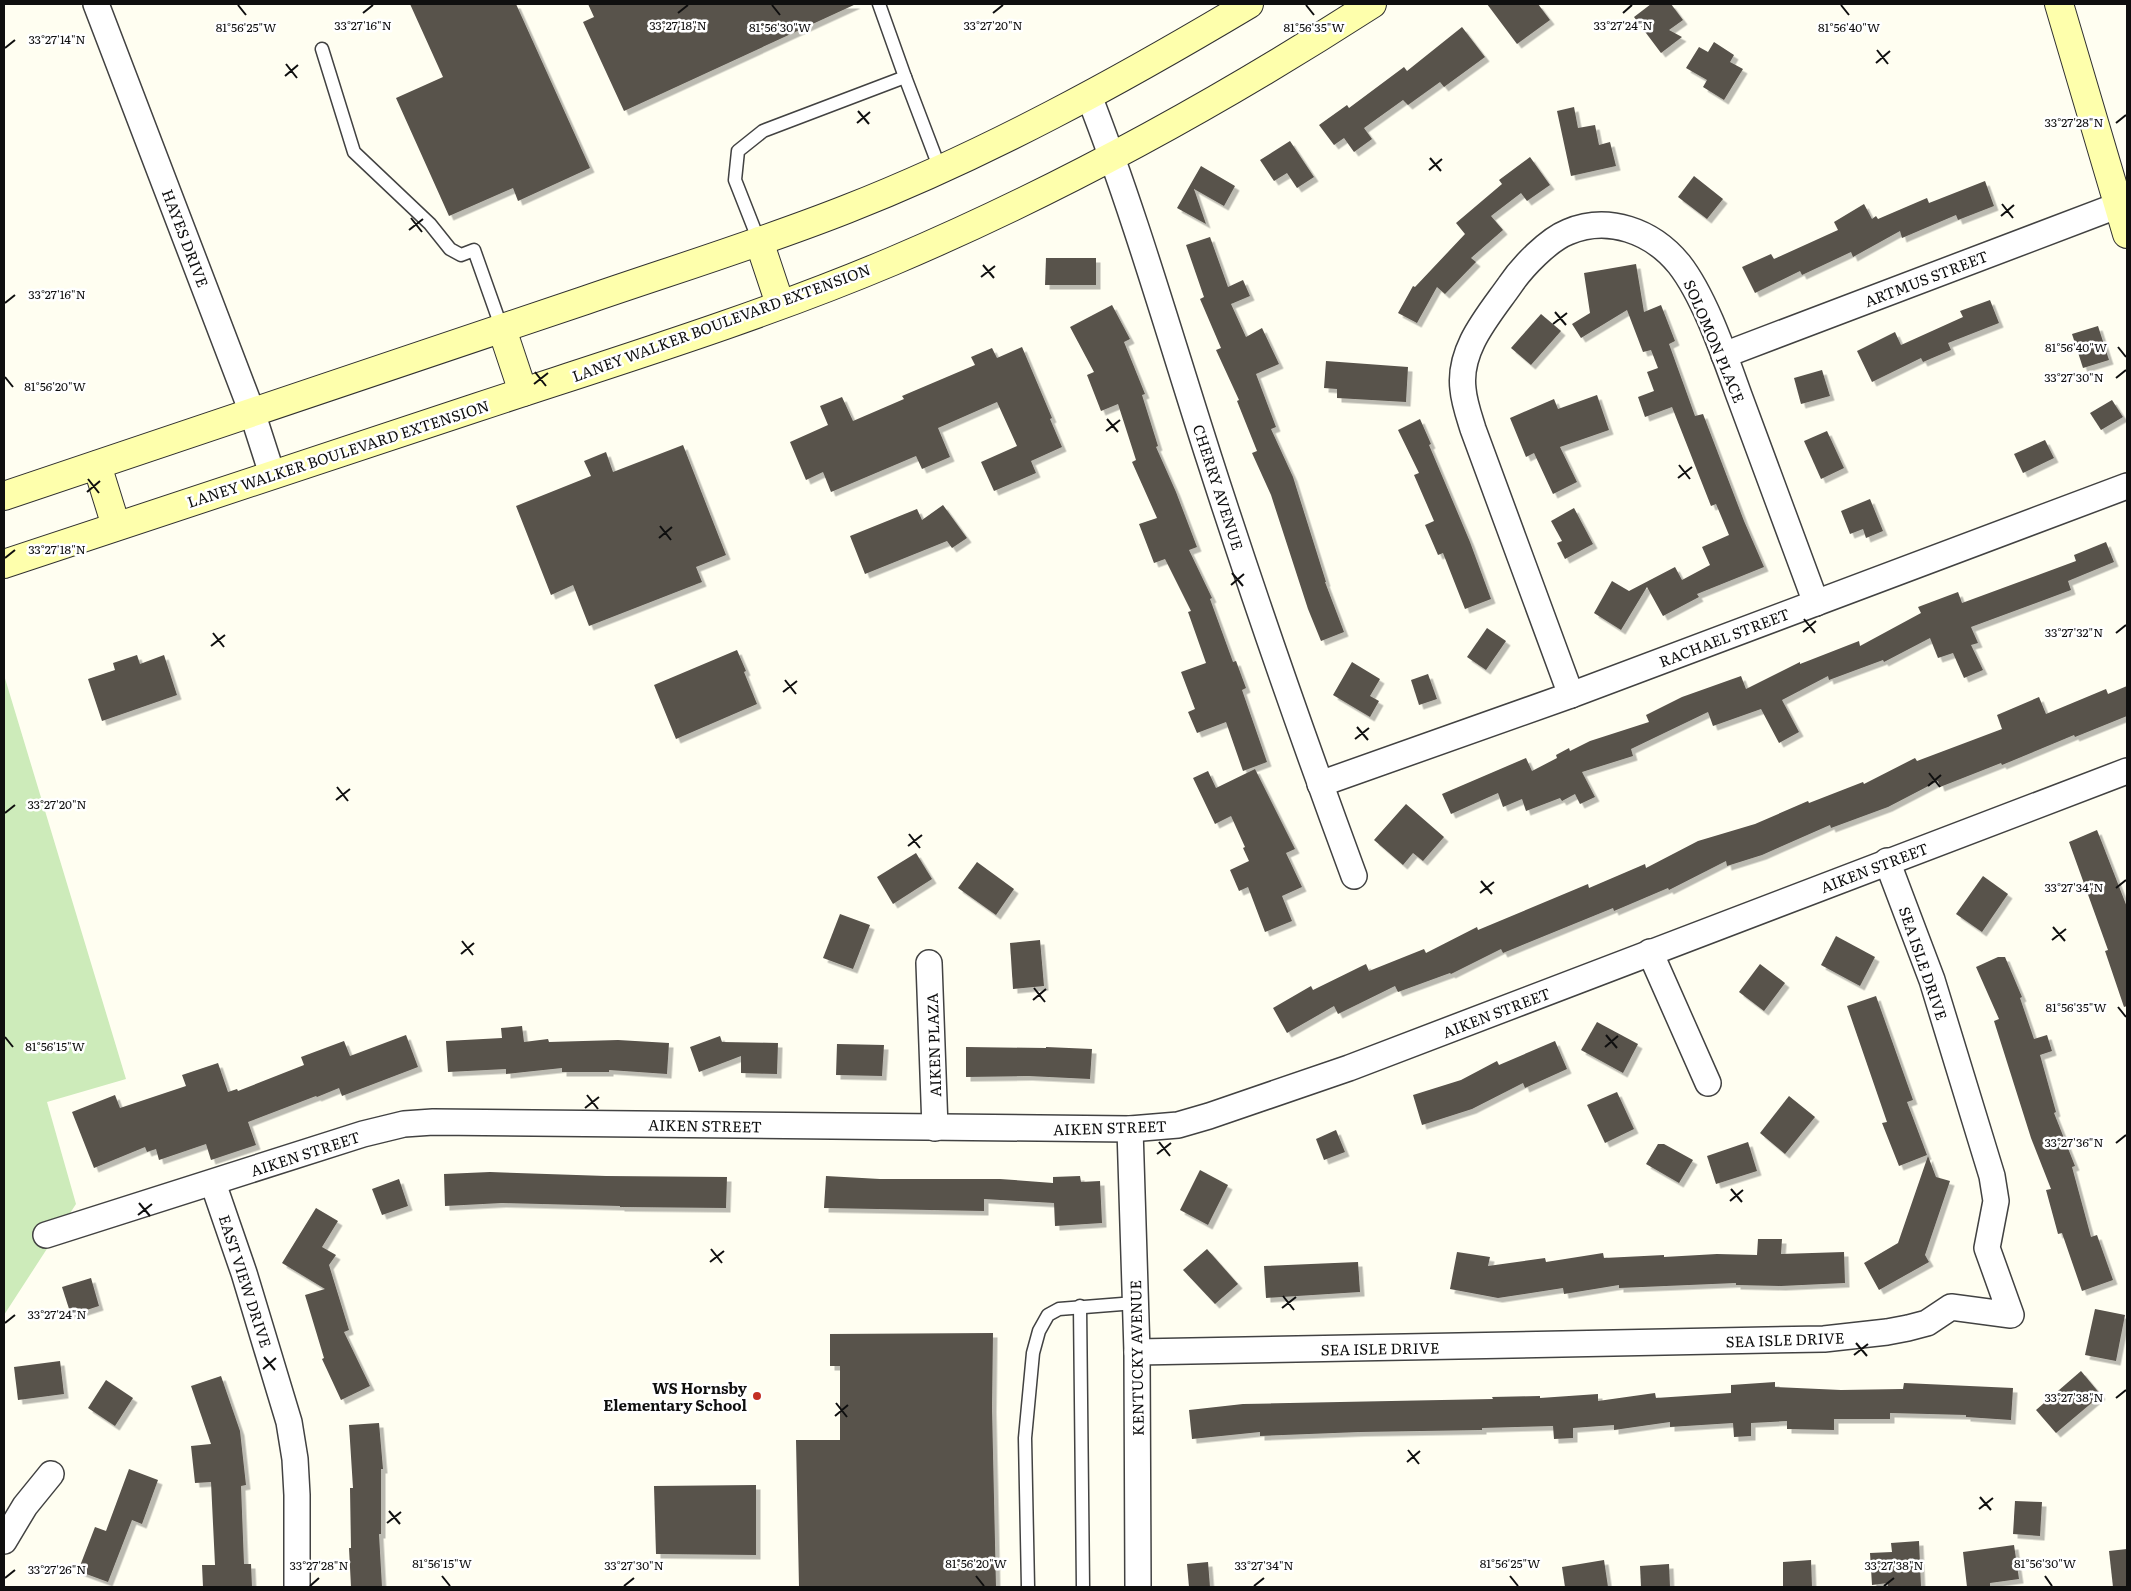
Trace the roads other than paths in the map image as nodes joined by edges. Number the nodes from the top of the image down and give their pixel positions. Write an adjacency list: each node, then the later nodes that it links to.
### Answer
1 (96, 4): 18 (street, HAYES DRIVE)
2 (879, 4): 7 (lane)
3 (1249, 4): 8 (main road)
4 (1372, 4): 9 (main road, LANEY WALKER BOULEVARD EXTENSION)
5 (2059, 4): 11 (main road)
6 (322, 49): 15 (lane)
7 (905, 77): 10 (lane); 13 (lane)
8 (1089, 96): 9 (street, CHERRY AVENUE); 10 (main road)
9 (1113, 156): 14 (main road, LANEY WALKER BOULEVARD EXTENSION); 28 (street, CHERRY AVENUE)
10 (940, 169): 13 (main road)
11 (2123, 204): 12 (main road); 16 (street, ARTMUS STREET)
12 (2127, 234)
13 (759, 241): 14 (main road); 15 (main road)
14 (780, 304): 17 (main road, LANEY WALKER BOULEVARD EXTENSION)
15 (502, 329): 17 (main road); 18 (main road)
16 (1724, 355): 25 (street, SOLOMON PLACE); 26 (street, SOLOMON PLACE)
17 (523, 392): 20 (main road, LANEY WALKER BOULEVARD EXTENSION)
18 (252, 412): 19 (main road); 20 (street, HAYES DRIVE)
19 (97, 465): 22 (main road); 23 (main road)
20 (272, 474): 23 (main road, LANEY WALKER BOULEVARD EXTENSION)
21 (2127, 486): 25 (street, RACHAEL STREET)
22 (4, 496)
23 (116, 526): 24 (main road, LANEY WALKER BOULEVARD EXTENSION)
24 (4, 564)
25 (1816, 603): 26 (street, RACHAEL STREET)
26 (1571, 695): 28 (street, RACHAEL STREET)
27 (2127, 771): 29 (street, AIKEN STREET)
28 (1320, 784): 30 (street, CHERRY AVENUE)
29 (1887, 862): 31 (street, AIKEN STREET); 40 (street, SEA ISLE DRIVE)
30 (1354, 876)
31 (1650, 952): 33 (street); 35 (street, AIKEN STREET)
32 (929, 963): 34 (street, AIKEN PLAZA)
33 (1708, 1084)
34 (935, 1128): 35 (street, AIKEN STREET); 36 (street, AIKEN STREET)
35 (1130, 1129): 38 (street, KENTUCKY AVENUE)
36 (213, 1183): 37 (street, AIKEN STREET); 43 (street, EAST VIEW DRIVE)
37 (46, 1235)
38 (1135, 1302): 39 (lane); 40 (street, KENTUCKY AVENUE)
39 (1080, 1306): 44 (lane); 45 (lane)
40 (1137, 1352): 46 (street, KENTUCKY AVENUE)
41 (50, 1474): 42 (street)
42 (4, 1541)
43 (297, 1587)
44 (1028, 1587)
45 (1084, 1587)
46 (1138, 1587)

